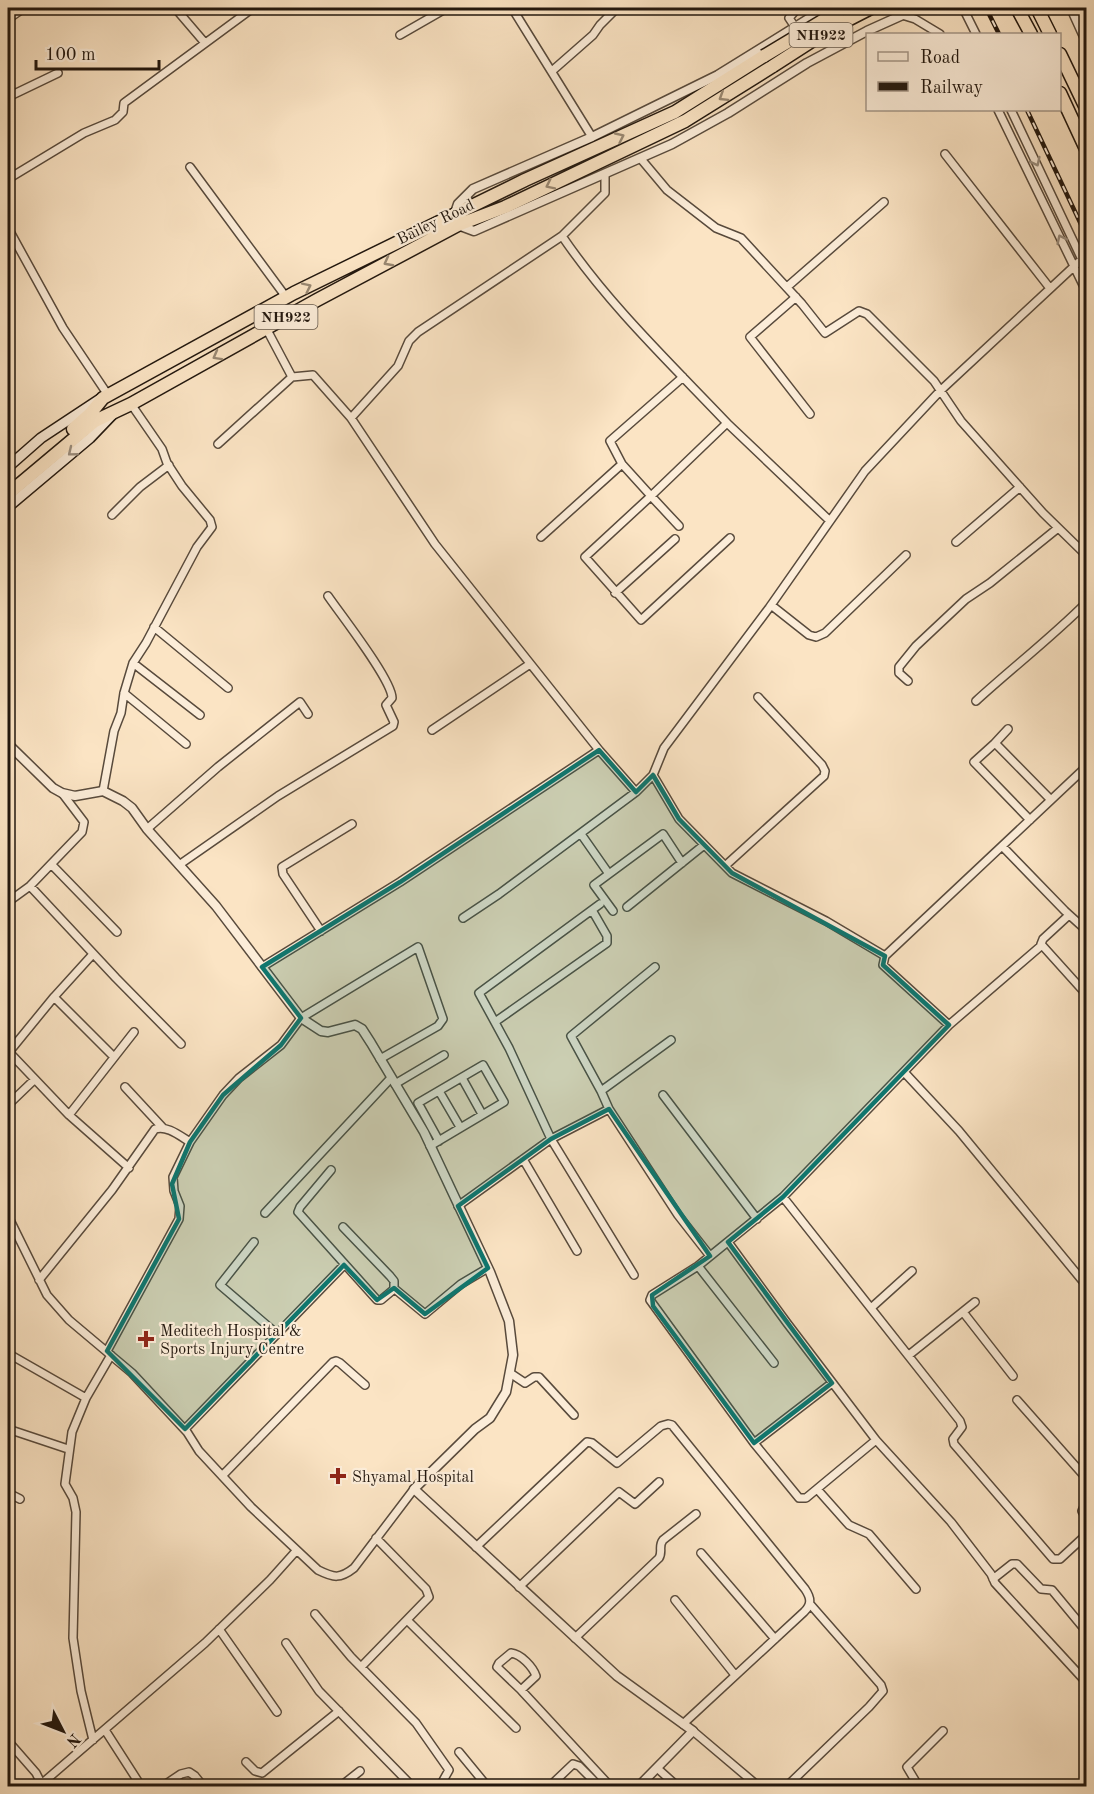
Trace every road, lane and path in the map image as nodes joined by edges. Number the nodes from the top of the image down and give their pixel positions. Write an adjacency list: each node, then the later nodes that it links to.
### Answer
1 (24, 8): 17 (street)
2 (175, 8): 25 (street)
3 (253, 8): 25 (street)
4 (447, 8): 23 (street)
5 (512, 8): 28 (street)
6 (617, 8): 28 (street)
7 (798, 8): 18 (street)
8 (826, 8): 18 (street)
9 (844, 8): 26 (highway, NH922, bridge)
10 (871, 8): 44 (highway, Bailey Road / NH922, one-way to 44, bridge)
11 (918, 8): 16 (street)
12 (963, 8): 20 (street)
13 (1017, 8): 21 (highway)
14 (1037, 8): 22 (highway)
15 (1071, 8): 24 (street)
16 (902, 15): 19 (street); 30 (street)
17 (8, 19)
18 (795, 27): 26 (street)
19 (938, 33)
20 (976, 33)
21 (1030, 33)
22 (1050, 33)
23 (400, 35)
24 (1086, 41)
25 (205, 44): 42 (street)
26 (764, 50): 30 (street); 36 (street); 44 (highway, NH922, one-way to 26)
27 (1061, 58): 33 (highway)
28 (552, 71): 36 (street)
29 (58, 73): 31 (street)
30 (787, 75): 39 (street)
31 (8, 97)
32 (1061, 97): 37 (highway)
33 (1086, 108)
34 (998, 111): 48 (street, one-way to 34)
35 (1011, 111): 47 (street, one-way to 47)
36 (592, 137): 44 (street)
37 (1086, 149)
38 (945, 154): 51 (street)
39 (641, 159): 41 (street); 50 (street)
40 (190, 167): 53 (street)
41 (605, 174): 44 (street); 46 (street)
42 (8, 179)
43 (884, 202): 50 (street)
44 (456, 221): 53 (highway, NH922, one-way to 44); 55 (highway, Bailey Road / NH922, one-way to 55)
45 (8, 228): 59 (street)
46 (562, 236): 56 (street); 63 (street)
47 (1082, 259): 48 (street); 49 (street)
48 (1074, 265): 51 (street); 52 (street)
49 (1086, 268)
50 (787, 287): 54 (street)
51 (1049, 287): 58 (street)
52 (1086, 291)
53 (286, 297): 59 (highway, NH922)
54 (796, 297): 58 (street); 62 (street)
55 (266, 328): 57 (street); 60 (highway, Bailey Road / NH922, one-way to 60)
56 (683, 376): 64 (street); 66 (street)
57 (292, 377): 63 (street); 65 (street)
58 (940, 391): 70 (street); 75 (street)
59 (105, 397): 68 (main road); 69 (highway, NH922)
60 (131, 404): 61 (highway, Bailey Road / NH922); 67 (street)
61 (115, 412): 71 (highway, NH922); 73 (main road, one-way to 73)
62 (810, 414)
63 (351, 418): 90 (street)
64 (728, 423): 72 (street); 75 (street)
65 (218, 444)
66 (622, 464): 72 (street); 78 (street)
67 (169, 465): 74 (street); 88 (street)
68 (8, 467)
69 (8, 484)
70 (1020, 487): 77 (street); 81 (street)
71 (8, 494)
72 (651, 496): 76 (street); 84 (street)
73 (8, 507)
74 (112, 515)
75 (830, 521): 87 (street)
76 (679, 526)
77 (1058, 528): 83 (street); 91 (street)
78 (542, 537)
79 (729, 538): 84 (street)
80 (675, 539): 84 (street)
81 (956, 542)
82 (906, 555): 87 (street)
83 (1086, 555)
84 (615, 593)
85 (328, 596): 118 (street)
86 (1086, 603): 95 (street)
87 (771, 605): 105 (street)
88 (154, 627): 89 (street); 92 (street)
89 (133, 663): 93 (street); 97 (street)
90 (530, 664): 99 (street); 103 (street)
91 (908, 681)
92 (228, 688)
93 (124, 693): 102 (street); 106 (street)
94 (758, 697): 119 (street)
95 (976, 701)
96 (308, 714): 112 (street)
97 (200, 715)
98 (1008, 729): 100 (street)
99 (432, 730)
100 (995, 743): 109 (street); 110 (street)
101 (8, 744): 108 (street)
102 (186, 744)
103 (599, 750): 107 (street); 130 (street)
104 (1086, 767): 109 (street)
105 (653, 775): 107 (street); 114 (street)
106 (103, 791): 108 (street); 112 (street)
107 (636, 792): 113 (street)
108 (62, 793): 117 (street)
109 (1052, 800): 110 (street)
110 (1030, 820): 115 (street)
111 (352, 824): 130 (street)
112 (147, 829): 118 (street)
113 (580, 834): 120 (street); 128 (street)
114 (704, 845): 116 (street); 119 (street)
115 (1002, 846): 127 (street); 134 (street)
116 (682, 863): 120 (street); 124 (street)
117 (51, 864): 121 (street); 131 (street)
118 (179, 865): 135 (street)
119 (725, 866): 134 (street)
120 (609, 874): 126 (street)
121 (30, 886): 122 (street); 133 (street)
122 (8, 902)
123 (600, 904): 125 (street)
124 (627, 907)
125 (592, 910): 140 (street); 140 (street)
126 (613, 911)
127 (1069, 915): 129 (street); 132 (street)
128 (463, 918)
129 (1086, 930)
130 (321, 931): 135 (street)
131 (117, 932)
132 (1042, 945): 137 (street); 141 (street)
133 (93, 954): 138 (street); 144 (street)
134 (885, 956): 141 (street)
135 (262, 967): 139 (street)
136 (655, 967): 155 (street)
137 (1086, 994)
138 (54, 998): 145 (street); 147 (street)
139 (301, 1018): 148 (street); 148 (street); 165 (street)
140 (495, 1023): 163 (street)
141 (949, 1025): 149 (street)
142 (134, 1032): 147 (street)
143 (671, 1040): 155 (street)
144 (181, 1044)
145 (8, 1052): 151 (street)
146 (444, 1055): 152 (street)
147 (114, 1057): 160 (street)
148 (380, 1059): 152 (street)
149 (904, 1072): 170 (street); 186 (street)
150 (462, 1078): 154 (street); 159 (street); 159 (street)
151 (34, 1080): 157 (street); 160 (street)
152 (393, 1081): 166 (street); 172 (street)
153 (125, 1088): 162 (street)
154 (439, 1091): 161 (street); 164 (street)
155 (601, 1091): 158 (street)
156 (663, 1095): 174 (street)
157 (8, 1105)
158 (609, 1109): 163 (street); 179 (street)
159 (482, 1114): 161 (street)
160 (69, 1115): 168 (street)
161 (460, 1127): 164 (street)
162 (163, 1128): 165 (street); 168 (street)
163 (551, 1139): 167 (street); 184 (street)
164 (439, 1141): 166 (street)
165 (190, 1142): 192 (street)
166 (430, 1146): 171 (street)
167 (523, 1159): 171 (street); 178 (street)
168 (129, 1168): 185 (street)
169 (331, 1170): 180 (street)
170 (783, 1197): 174 (street); 189 (street)
171 (459, 1206): 182 (street)
172 (265, 1213)
173 (8, 1216): 185 (street)
174 (757, 1218): 177 (street)
175 (343, 1227): 187 (street)
176 (254, 1242): 191 (street)
177 (728, 1242): 179 (street); 198 (street)
178 (577, 1251)
179 (710, 1256): 181 (street)
180 (344, 1265): 187 (street); 191 (street)
181 (698, 1266): 195 (street); 206 (street)
182 (488, 1268): 187 (street); 196 (street)
183 (912, 1271): 189 (street)
184 (634, 1275)
185 (39, 1280): 192 (street)
186 (1086, 1285)
187 (394, 1290)
188 (975, 1302): 190 (street)
189 (872, 1308): 194 (street)
190 (963, 1312): 194 (street); 197 (street)
191 (277, 1334): 204 (street)
192 (109, 1353): 200 (street); 204 (street)
193 (9, 1354): 200 (street)
194 (909, 1355): 218 (street)
195 (774, 1363)
196 (510, 1373): 202 (street); 211 (street)
197 (1013, 1376)
198 (832, 1383): 205 (street); 206 (street)
199 (365, 1385): 208 (street)
200 (86, 1398): 207 (street)
201 (1017, 1400): 209 (street)
202 (574, 1415)
203 (8, 1429): 207 (street)
204 (185, 1430): 208 (street)
205 (876, 1440): 212 (street); 223 (street)
206 (754, 1443): 212 (street)
207 (68, 1449): 246 (street)
208 (222, 1476): 221 (street)
209 (1086, 1478)
210 (659, 1482): 224 (street)
211 (414, 1489): 219 (street); 220 (street)
212 (817, 1489): 225 (street)
213 (8, 1493): 214 (street)
214 (20, 1499)
215 (1086, 1502): 217 (street)
216 (696, 1514): 232 (street)
217 (1086, 1518)
218 (1086, 1535)
219 (376, 1538): 221 (street); 229 (street)
220 (476, 1547): 224 (street); 227 (street)
221 (296, 1551): 230 (street)
222 (702, 1553): 233 (street)
223 (993, 1579): 231 (street); 237 (street)
224 (519, 1587): 232 (street)
225 (916, 1589)
226 (675, 1599): 236 (street)
227 (810, 1604): 233 (street); 268 (street)
228 (315, 1614): 235 (street)
229 (407, 1620): 235 (street); 242 (street)
230 (219, 1629): 240 (street); 243 (street)
231 (1086, 1631)
232 (575, 1638): 241 (street)
233 (775, 1639): 236 (street)
234 (286, 1643): 239 (street)
235 (361, 1667): 259 (street)
236 (735, 1675): 241 (street)
237 (1086, 1682)
238 (521, 1690): 238 (street); 264 (street)
239 (339, 1711): 249 (street); 258 (street)
240 (277, 1712)
241 (683, 1724): 244 (street)
242 (516, 1728)
243 (105, 1730): 246 (street); 254 (street)
244 (693, 1731): 250 (street); 267 (street)
245 (943, 1731): 269 (street)
246 (93, 1740): 253 (street)
247 (8, 1741): 253 (street)
248 (459, 1752): 260 (street)
249 (246, 1762)
250 (657, 1768): 265 (street); 266 (street)
251 (360, 1771): 257 (street)
252 (558, 1779): 261 (street); 262 (street); 263 (street)
253 (41, 1786)
254 (141, 1786)
255 (163, 1786): 256 (street)
256 (203, 1786)
257 (341, 1786)
258 (412, 1786)
259 (440, 1786)
260 (487, 1786)
261 (550, 1786)
262 (566, 1786)
263 (599, 1786)
264 (610, 1786)
265 (639, 1786)
266 (677, 1786)
267 (758, 1786)
268 (787, 1786)
269 (914, 1786)

